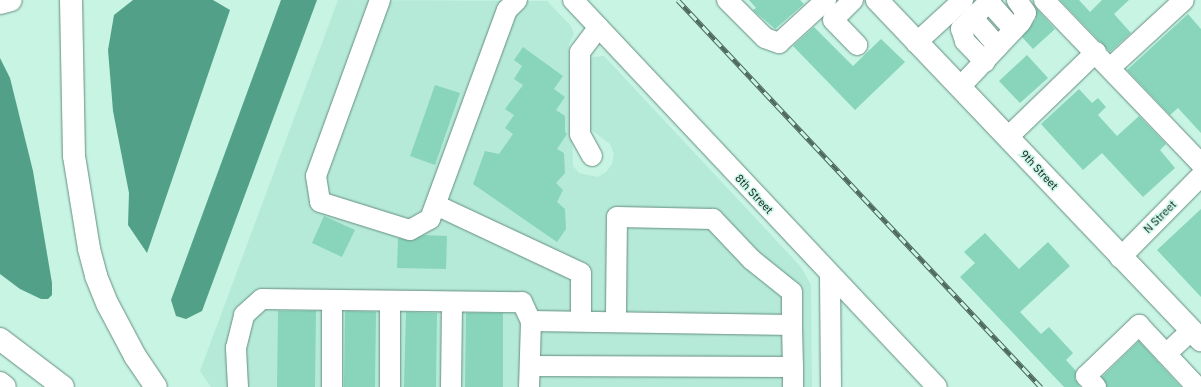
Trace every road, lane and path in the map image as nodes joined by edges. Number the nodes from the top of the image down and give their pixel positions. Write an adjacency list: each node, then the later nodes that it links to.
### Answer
1 (11, 0): 13 (main road)
2 (71, 0): 47 (main road)
3 (380, 0): 29 (street)
4 (517, 0): 29 (street)
5 (573, 0): 16 (street, 8th Street)
6 (727, 0): 14 (street)
7 (877, 0): 18 (main road, 9th Street)
8 (963, 0): 18 (street)
9 (1017, 0): 17 (street)
10 (1044, 0): 21 (street)
11 (1184, 0): 23 (street)
12 (989, 1): 15 (street); 17 (street)
13 (0, 3)
14 (836, 3): 19 (street)
15 (973, 18): 20 (street); 22 (street)
16 (599, 27): 26 (street); 31 (street, 8th Street)
17 (1014, 30): 20 (street)
18 (916, 43): 24 (main road, 9th Street)
19 (857, 44)
20 (998, 46): 22 (street)
21 (1096, 52): 23 (street); 25 (street)
22 (985, 62): 24 (street)
23 (1110, 68): 27 (street)
24 (961, 86): 25 (main road, 9th Street)
25 (1008, 136): 30 (main road, 9th Street)
26 (592, 156)
27 (1201, 164)
28 (1201, 176): 30 (street, N Street)
29 (436, 205): 36 (street)
30 (1120, 258): 39 (main road, 9th Street)
31 (830, 276): 54 (street); 55 (street, 8th Street)
32 (332, 300): 33 (street); 48 (street); 49 (street)
33 (390, 301): 34 (street); 50 (street)
34 (452, 302): 35 (street); 51 (street)
35 (531, 321): 36 (street); 42 (street)
36 (581, 321): 37 (street)
37 (616, 321): 38 (street); 38 (street)
38 (792, 324): 43 (street)
39 (1196, 335): 41 (street)
40 (0, 339): 46 (main road)
41 (1166, 354): 56 (street); 57 (street)
42 (530, 366): 43 (street); 52 (street)
43 (793, 367): 53 (street)
44 (0, 383): 45 (main road)
45 (5, 387)
46 (64, 387)
47 (156, 387)
48 (238, 387)
49 (332, 387)
50 (390, 387)
51 (451, 387)
52 (529, 387)
53 (793, 387)
54 (831, 387)
55 (937, 387)
56 (1096, 387)
57 (1197, 387)

